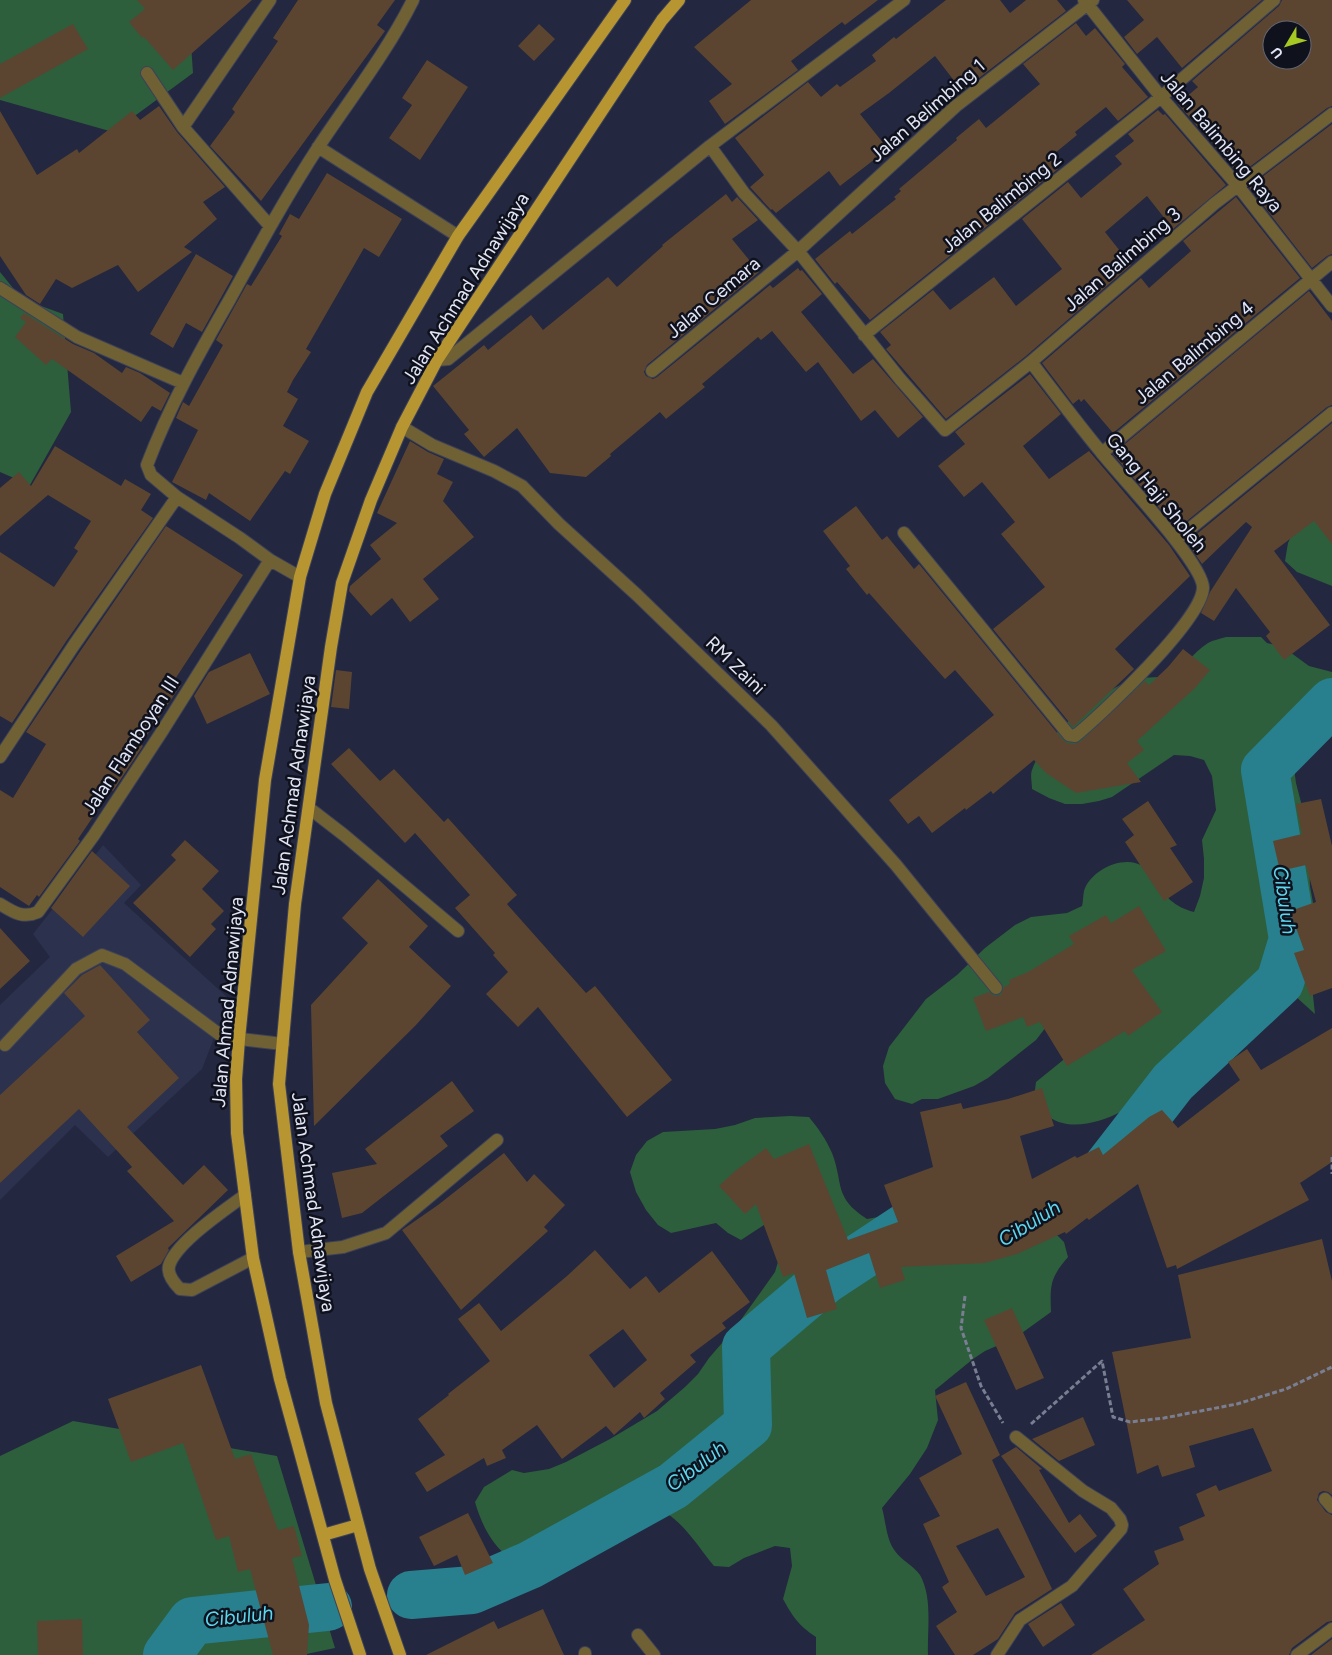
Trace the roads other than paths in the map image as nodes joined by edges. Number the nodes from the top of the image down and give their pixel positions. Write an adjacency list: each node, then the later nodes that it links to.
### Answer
1 (270, 0): 11 (street)
2 (413, 0): 13 (street)
3 (624, 0): 16 (main road, Jalan Achmad Adnawijaya)
4 (679, 0): 23 (main road, Jalan Achmad Adnawijaya)
5 (904, 0): 12 (street)
6 (1274, 0): 9 (street, Jalan Balimbing 2)
7 (1088, 2): 9 (street, Jalan Balimbing Raya); 17 (street, Jalan Belimbing 1)
8 (147, 73): 11 (street)
9 (1161, 97): 14 (street, Jalan Balimbing Raya); 22 (street, Jalan Balimbing 2)
10 (1332, 114): 14 (street, Jalan Balimbing 3)
11 (183, 127): 15 (street)
12 (710, 146): 17 (street); 23 (street)
13 (318, 147): 15 (street); 16 (street)
14 (1238, 186): 19 (street, Jalan Balimbing Raya); 24 (street, Jalan Balimbing 3)
15 (270, 226): 26 (street)
16 (458, 236): 34 (main road, Jalan Achmad Adnawijaya)
17 (798, 251): 22 (street); 25 (street, Jalan Cemara)
18 (1332, 262): 19 (street, Jalan Balimbing 4)
19 (1310, 280): 21 (street, Jalan Balimbing Raya); 29 (street, Jalan Balimbing 4)
20 (0, 288): 26 (street)
21 (1332, 306)
22 (864, 335): 24 (street, Jalan Balimbing 3)
23 (437, 360): 28 (main road, Jalan Achmad Adnawijaya)
24 (1031, 362): 29 (street, Gang Haji Sholeh)
25 (652, 371)
26 (183, 384): 30 (street)
27 (1332, 413): 32 (street)
28 (402, 427): 37 (main road, Jalan Achmad Adnawijaya); 40 (street, RM Zaini)
29 (1102, 453): 32 (street, Gang Haji Sholeh)
30 (177, 497): 33 (street); 35 (street)
31 (904, 533): 32 (street, Gang Haji Sholeh)
32 (1176, 540)
33 (270, 560): 34 (street); 38 (street, Jalan Flamboyan III)
34 (300, 577): 36 (main road, Jalan Achmad Adnawijaya)
35 (0, 757)
36 (265, 780): 41 (main road, Jalan Ahmad Adnawijaya)
37 (309, 808): 39 (street); 43 (main road, Jalan Achmad Adnawijaya)
38 (0, 904)
39 (458, 930)
40 (996, 988)
41 (239, 1039): 42 (street); 43 (street); 45 (main road, Jalan Ahmad Adnawijaya)
42 (5, 1044)
43 (283, 1044): 46 (main road, Jalan Achmad Adnawijaya)
44 (497, 1140): 46 (street)
45 (245, 1195): 47 (main road, Jalan Ahmad Adnawijaya); 47 (street)
46 (299, 1252): 49 (main road, Jalan Achmad Adnawijaya)
47 (252, 1258): 50 (main road)
48 (1016, 1437): 56 (street)
49 (358, 1525): 50 (main road); 54 (main road, Jalan Achmad Adnawijaya)
50 (323, 1535): 53 (main road)
51 (1332, 1630): 57 (street)
52 (638, 1634): 55 (street)
53 (360, 1655)
54 (400, 1655)
55 (654, 1655)
56 (997, 1655)
57 (1297, 1655)

